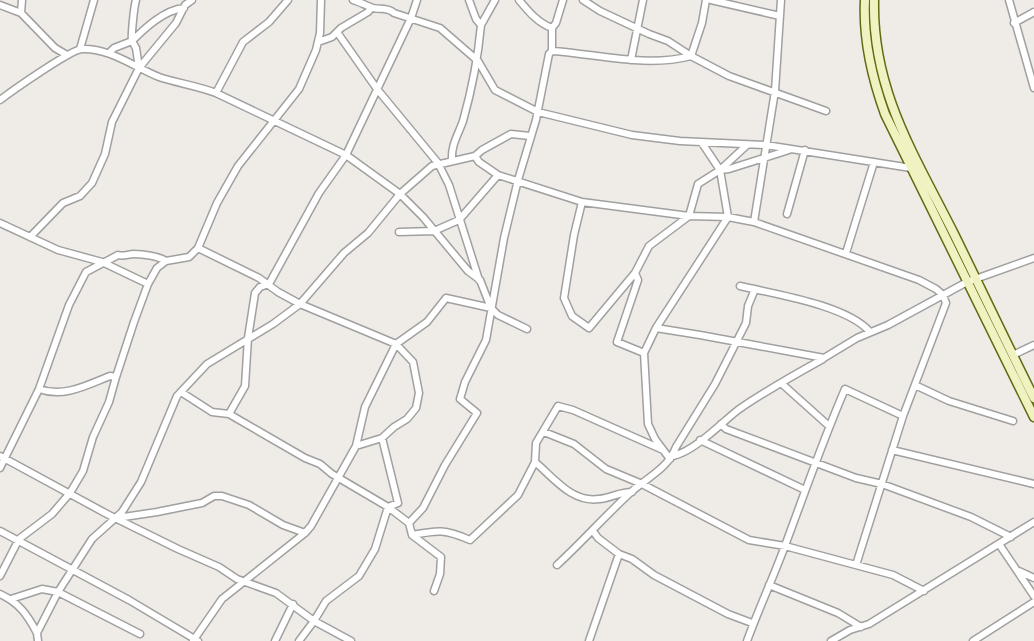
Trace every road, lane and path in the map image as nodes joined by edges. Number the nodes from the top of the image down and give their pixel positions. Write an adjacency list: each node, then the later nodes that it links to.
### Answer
1 (22, 0): 25 (street)
2 (94, 0): 35 (street)
3 (136, 0): 33 (street)
4 (192, 0): 22 (street)
5 (288, 0): 46 (street)
6 (321, 0): 34 (street)
7 (353, 0): 23 (street)
8 (417, 0): 27 (street)
9 (469, 0): 29 (street)
10 (495, 0): 29 (street)
11 (519, 0): 30 (street)
12 (563, 0): 30 (street)
13 (583, 0): 31 (street)
14 (643, 0): 31 (street)
15 (706, 0): 39 (street)
16 (711, 0): 26 (street)
17 (781, 0): 26 (street)
18 (865, 0): 63 (main road)
19 (874, 0): 85 (main road)
20 (1009, 0): 28 (street)
21 (0, 5): 25 (street)
22 (184, 8): 33 (street); 42 (street)
23 (371, 8): 27 (street); 32 (street)
24 (1034, 12): 28 (street)
25 (21, 13): 38 (street)
26 (780, 16): 45 (street)
27 (411, 18): 41 (street); 44 (street)
28 (1014, 23): 43 (street)
29 (481, 25): 41 (street)
30 (552, 28): 36 (street)
31 (637, 28): 39 (street); 40 (street)
32 (337, 32): 34 (street); 44 (street)
33 (132, 41): 37 (street); 42 (street)
34 (318, 42): 50 (street)
35 (80, 49): 37 (street); 38 (street)
36 (552, 51): 40 (street); 49 (street)
37 (109, 53): 42 (street)
38 (67, 55): 47 (street)
39 (691, 56): 40 (street); 45 (street)
40 (631, 60)
41 (478, 61): 49 (street); 60 (street)
42 (139, 68): 46 (street); 77 (street)
43 (1034, 88)
44 (376, 89): 57 (street); 62 (street)
45 (775, 91): 48 (street); 54 (street)
46 (216, 93): 50 (street)
47 (0, 100)
48 (826, 111)
49 (538, 112): 51 (street); 52 (street)
50 (276, 120): 57 (street); 78 (street)
51 (530, 136): 58 (street); 66 (street)
52 (702, 143): 53 (street); 64 (street)
53 (748, 145): 54 (street); 64 (street)
54 (766, 145): 55 (street); 59 (street)
55 (792, 149): 56 (street); 59 (street)
56 (804, 150): 61 (street); 69 (street)
57 (346, 155): 67 (street); 87 (street)
58 (475, 156): 60 (street); 65 (street)
59 (763, 158): 64 (street); 73 (street)
60 (452, 160): 62 (street)
61 (874, 162): 63 (street); 79 (street)
62 (438, 163): 67 (street); 72 (street)
63 (911, 168): 85 (main road)
64 (720, 170): 70 (street); 71 (street)
65 (498, 175): 66 (street); 72 (street)
66 (518, 180): 68 (street); 92 (street)
67 (400, 194): 75 (street); 91 (street)
68 (582, 202): 70 (street); 83 (street)
69 (788, 214)
70 (689, 216): 71 (street); 83 (street)
71 (728, 217): 73 (street); 93 (street)
72 (459, 220): 75 (street); 84 (street)
73 (754, 222): 79 (street)
74 (0, 223): 77 (street)
75 (434, 231): 76 (street); 84 (street)
76 (399, 232)
77 (30, 237): 82 (street)
78 (198, 248): 81 (street); 87 (street)
79 (846, 253): 90 (street)
80 (1034, 258): 85 (street)
81 (166, 261): 82 (street); 86 (street)
82 (102, 262): 86 (street); 106 (street)
83 (635, 273): 100 (street)
84 (479, 280): 92 (street)
85 (971, 280): 90 (street); 101 (main road); 111 (main road)
86 (148, 284): 103 (street)
87 (269, 284): 91 (street); 96 (street)
88 (740, 286): 89 (street)
89 (755, 289): 95 (street); 97 (street)
90 (943, 295): 95 (street); 105 (street)
91 (300, 304): 96 (street); 98 (street)
92 (491, 308): 94 (street); 98 (street); 136 (street)
93 (657, 328): 97 (street); 100 (street)
94 (526, 329)
95 (870, 332): 102 (street)
96 (248, 338): 107 (street); 109 (street)
97 (736, 343): 102 (street); 121 (street)
98 (396, 344): 116 (street); 118 (street)
99 (1034, 345): 101 (street)
100 (644, 353): 120 (street)
101 (1013, 355): 108 (main road)
102 (824, 358): 104 (street)
103 (116, 377): 106 (street); 132 (street)
104 (781, 383): 113 (street); 114 (street)
105 (915, 385): 110 (street); 112 (street)
106 (39, 389): 122 (street)
107 (182, 392): 109 (street); 134 (street)
108 (1034, 398)
109 (229, 414): 126 (street)
110 (903, 416): 114 (street); 119 (street)
111 (1034, 417)
112 (1013, 422)
113 (721, 424): 117 (street); 124 (street)
114 (829, 426): 124 (street)
115 (544, 432): 120 (street); 123 (street); 127 (street)
116 (382, 438): 118 (street); 133 (street)
117 (700, 440): 121 (street); 130 (street)
118 (356, 446): 126 (street)
119 (892, 450): 128 (street); 129 (street)
120 (663, 451): 121 (street)
121 (671, 457): 127 (street)
122 (2, 458): 125 (street); 132 (street)
123 (535, 462): 131 (street); 140 (street)
124 (816, 464): 128 (street); 130 (street)
125 (0, 468)
126 (339, 477): 133 (street); 139 (street)
127 (642, 484): 131 (street); 144 (street)
128 (882, 484): 141 (street); 147 (street)
129 (1034, 484)
130 (805, 490): 144 (street)
131 (632, 492): 138 (street)
132 (70, 494): 134 (street); 142 (street)
133 (388, 507): 136 (street); 163 (street)
134 (116, 518): 139 (street); 148 (street); 152 (street)
135 (1034, 522): 141 (street)
136 (410, 523): 140 (street)
137 (0, 531): 142 (street)
138 (593, 531): 145 (street); 146 (street)
139 (305, 533): 152 (street)
140 (412, 535): 155 (street)
141 (1011, 537): 143 (street)
142 (19, 539): 148 (street); 150 (street)
143 (999, 544): 149 (street); 156 (street)
144 (785, 546): 147 (street); 154 (street)
145 (619, 554): 164 (street); 175 (street)
146 (557, 565)
147 (856, 565): 156 (street)
148 (72, 569): 157 (street); 170 (street)
149 (1019, 571): 151 (street); 158 (street)
150 (0, 576)
151 (1034, 578)
152 (243, 580): 162 (street); 170 (street)
153 (1034, 583): 158 (street)
154 (769, 585): 164 (street); 165 (street)
155 (434, 591)
156 (924, 591): 165 (street)
157 (58, 592): 160 (street); 167 (street); 168 (street)
158 (1032, 593)
159 (0, 594): 160 (street)
160 (11, 599): 167 (street)
161 (1034, 602): 179 (street)
162 (293, 604): 163 (street); 172 (street)
163 (314, 621): 173 (street); 174 (street)
164 (752, 623): 169 (street)
165 (861, 627): 166 (street)
166 (850, 630): 177 (street); 178 (street)
167 (37, 633): 171 (street)
168 (140, 634)
169 (747, 639): 176 (street)
170 (195, 640)
171 (38, 641)
172 (275, 641)
173 (299, 641)
174 (351, 641)
175 (590, 641)
176 (756, 641)
177 (831, 641)
178 (846, 641)
179 (973, 641)

